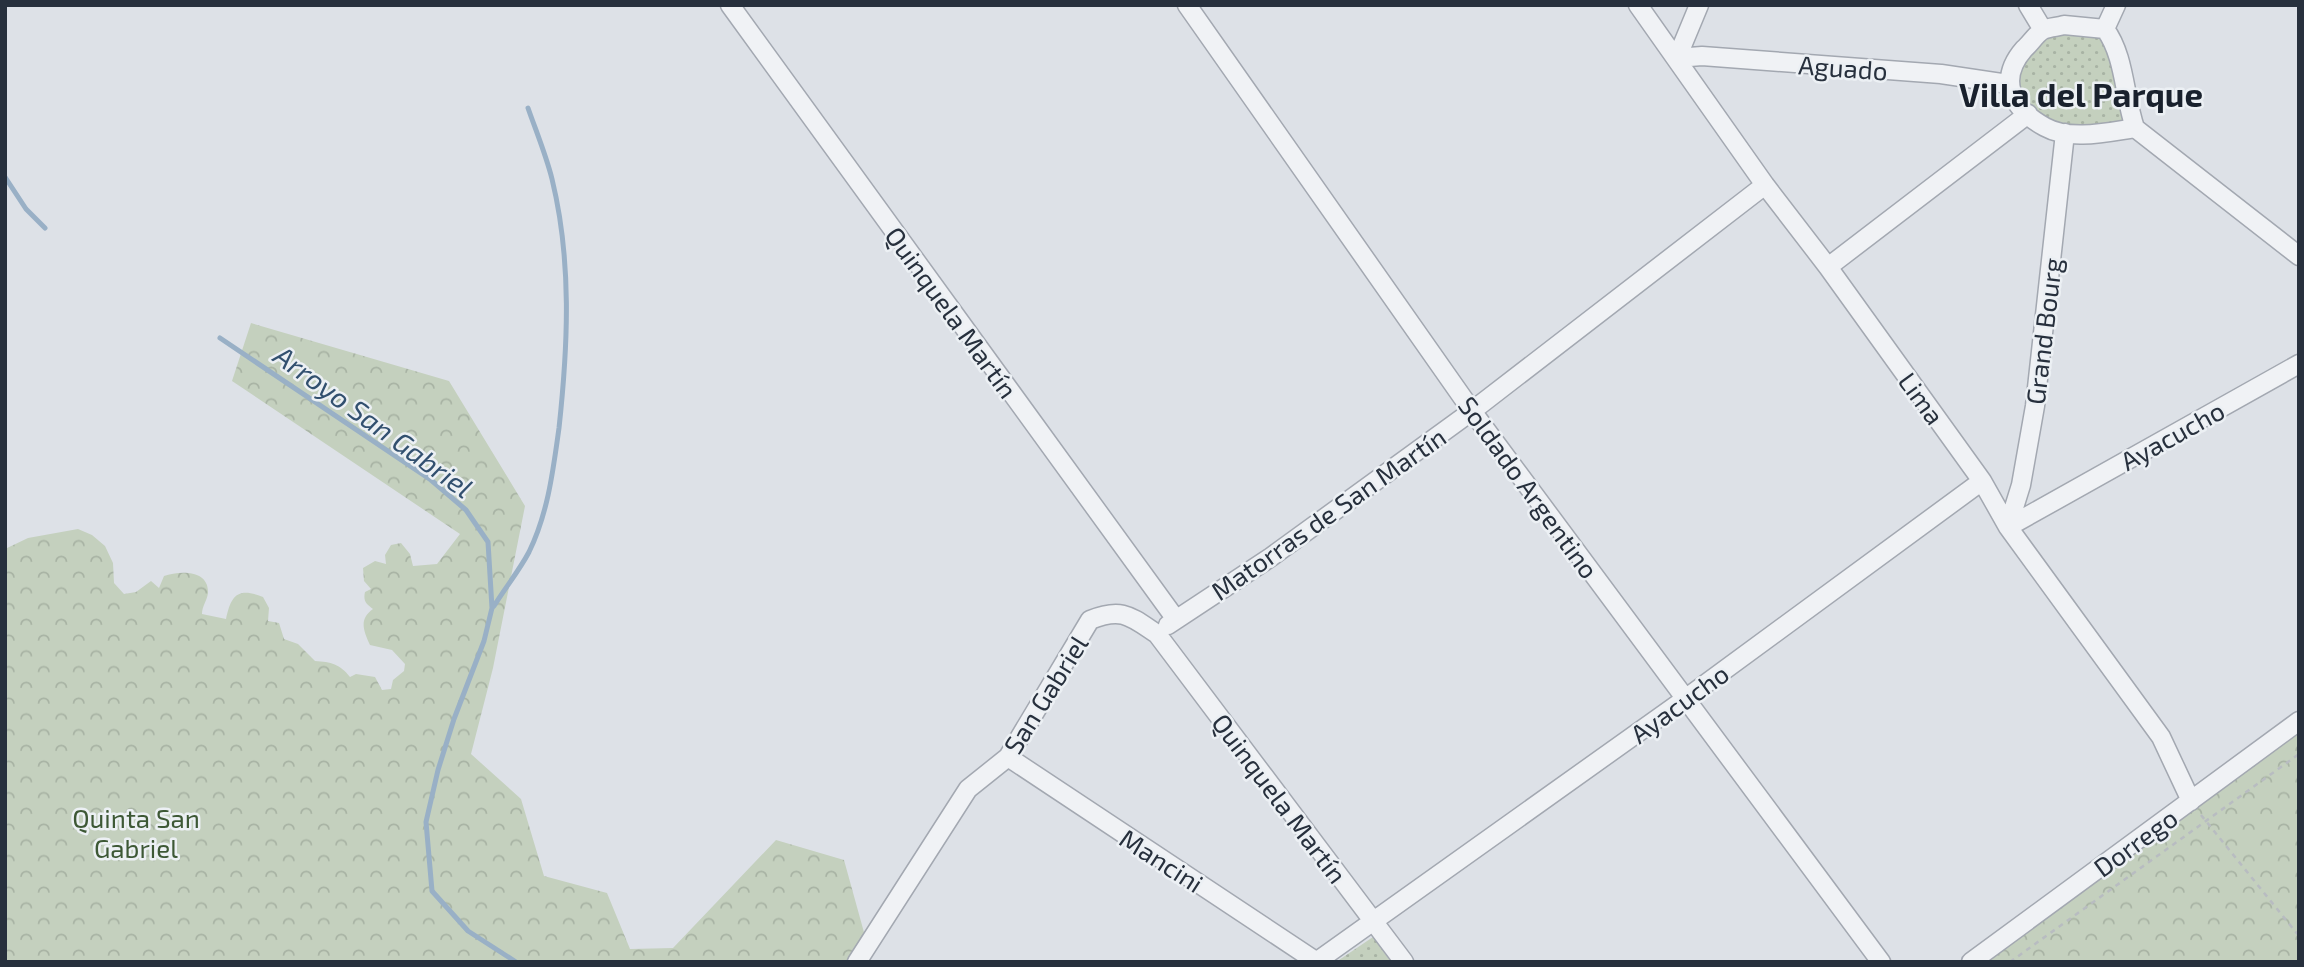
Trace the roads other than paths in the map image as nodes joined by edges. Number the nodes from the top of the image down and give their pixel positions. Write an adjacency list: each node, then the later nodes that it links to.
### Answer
1 (1187, 5): 18 (street, Soldado Argentino)
2 (1638, 5): 9 (street, Lima)
3 (1699, 5): 9 (street)
4 (2028, 5): 8 (street)
5 (2116, 5): 7 (street)
6 (740, 9): 21 (street, Quinquela Martín)
7 (2105, 29): 8 (street); 12 (street)
8 (2043, 30): 10 (street)
9 (1676, 58): 10 (street, Aguado); 14 (street, Lima)
10 (2008, 84): 11 (street)
11 (2028, 114): 13 (street); 16 (street)
12 (2135, 128): 13 (street); 15 (street)
13 (2065, 133): 20 (street, Grand Bourg)
14 (1765, 185): 16 (street, Lima); 18 (street, Matorras de San Martín)
15 (2299, 256)
16 (1828, 267): 19 (street, Lima)
17 (2299, 364): 20 (street, Ayacucho)
18 (1472, 411): 21 (street, Matorras de San Martín); 23 (street, Soldado Argentino)
19 (1982, 481): 20 (street, Lima); 23 (street, Ayacucho)
20 (2008, 527): 26 (street, Lima)
21 (1175, 618): 22 (street, Matorras de San Martín)
22 (1157, 634): 25 (street, San Gabriel); 27 (street, Quinquela Martín)
23 (1685, 699): 27 (street, Ayacucho); 31 (street, Soldado Argentino)
24 (2299, 721): 26 (street, Dorrego)
25 (1008, 757): 28 (street, San Gabriel); 29 (street, Mancini)
26 (2191, 801): 32 (street, Dorrego)
27 (1374, 922): 29 (street, Ayacucho); 30 (street, Quinquela Martín)
28 (857, 962)
29 (1317, 962)
30 (1404, 962)
31 (1881, 962)
32 (1971, 962)

